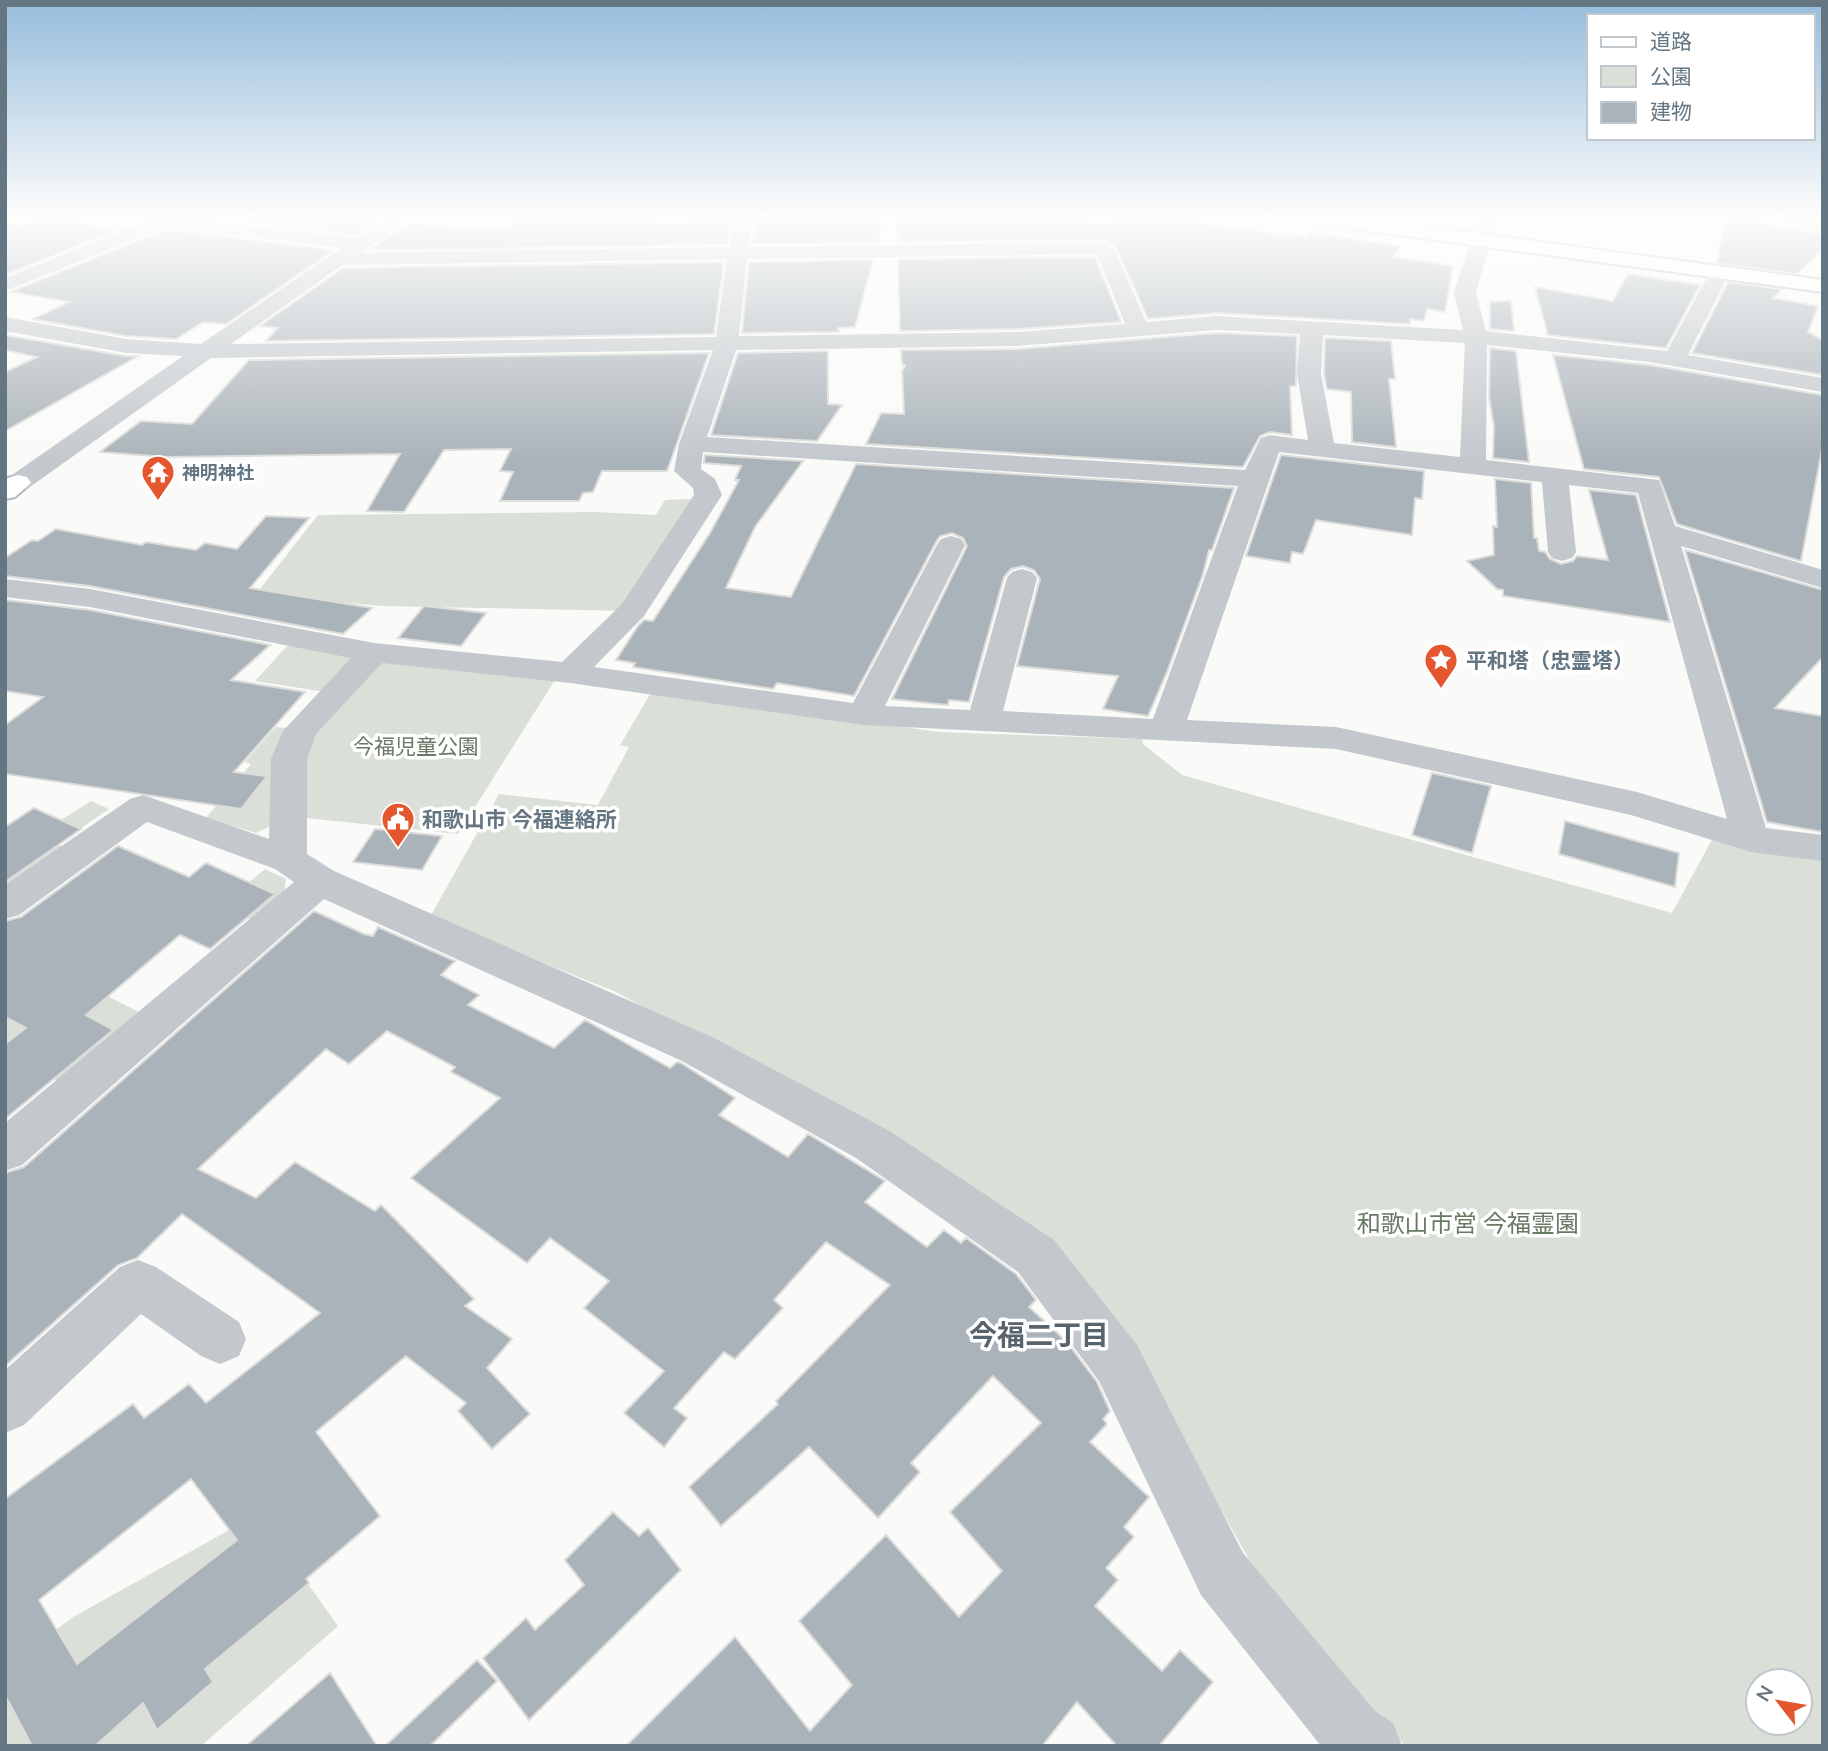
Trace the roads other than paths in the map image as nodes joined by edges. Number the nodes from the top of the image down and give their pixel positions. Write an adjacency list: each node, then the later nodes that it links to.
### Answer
1 (283, 297): 11 (street)
2 (732, 297): 10 (street)
3 (1125, 297): 8 (street)
4 (1466, 297): 9 (street)
5 (1707, 297): 12 (street)
6 (5, 324): 11 (street)
7 (1312, 327): 8 (street); 9 (street); 15 (street)
8 (1138, 328): 10 (street)
9 (1476, 337): 12 (street); 16 (street)
10 (727, 342): 11 (street); 14 (street)
11 (206, 351): 19 (street)
12 (1674, 359): 13 (street)
13 (1823, 385)
14 (692, 444): 18 (street); 27 (street)
15 (1323, 450): 16 (street); 18 (street)
16 (1473, 467): 17 (street)
17 (1555, 476): 20 (street); 22 (street)
18 (1254, 479): 30 (street)
19 (12, 487)
20 (1662, 531): 24 (street); 31 (street)
21 (951, 545): 28 (street)
22 (1562, 552)
23 (1023, 578): 29 (street)
24 (1823, 579)
25 (5, 588): 26 (street)
26 (374, 653): 27 (street); 33 (street)
27 (569, 673): 28 (street)
28 (864, 715): 29 (street)
29 (984, 720): 30 (street)
30 (1166, 731): 31 (street)
31 (1751, 839): 32 (street)
32 (1823, 848)
33 (304, 870): 34 (street); 35 (street); 38 (street)
34 (5, 905)
35 (5, 1151)
36 (220, 1339): 37 (street)
37 (5, 1406)
38 (1370, 1746)

